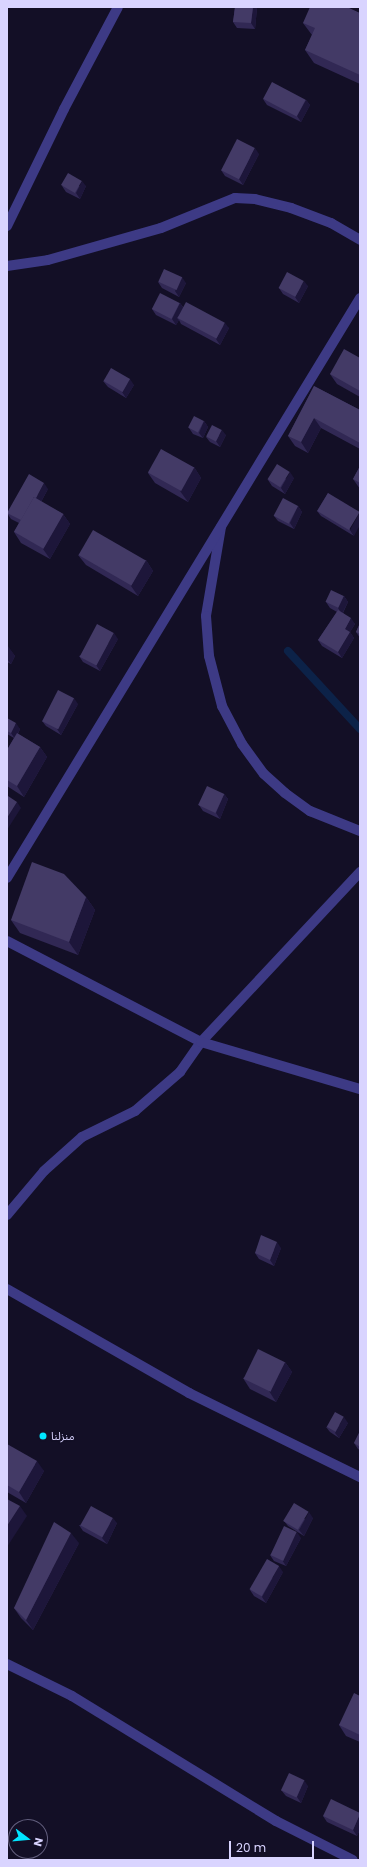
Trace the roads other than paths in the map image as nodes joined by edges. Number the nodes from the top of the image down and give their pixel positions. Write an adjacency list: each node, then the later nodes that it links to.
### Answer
1 (118, 7): 2 (street)
2 (7, 226)
3 (360, 240): 4 (street)
4 (7, 266)
5 (360, 298): 6 (street)
6 (222, 521): 7 (street); 9 (street)
7 (360, 831)
8 (360, 872): 11 (street)
9 (7, 878)
10 (7, 941): 11 (street)
11 (201, 1042): 12 (street); 13 (street)
12 (360, 1088)
13 (7, 1216)
14 (7, 1289): 15 (street)
15 (360, 1477)
16 (7, 1664): 17 (street)
17 (353, 1860)

